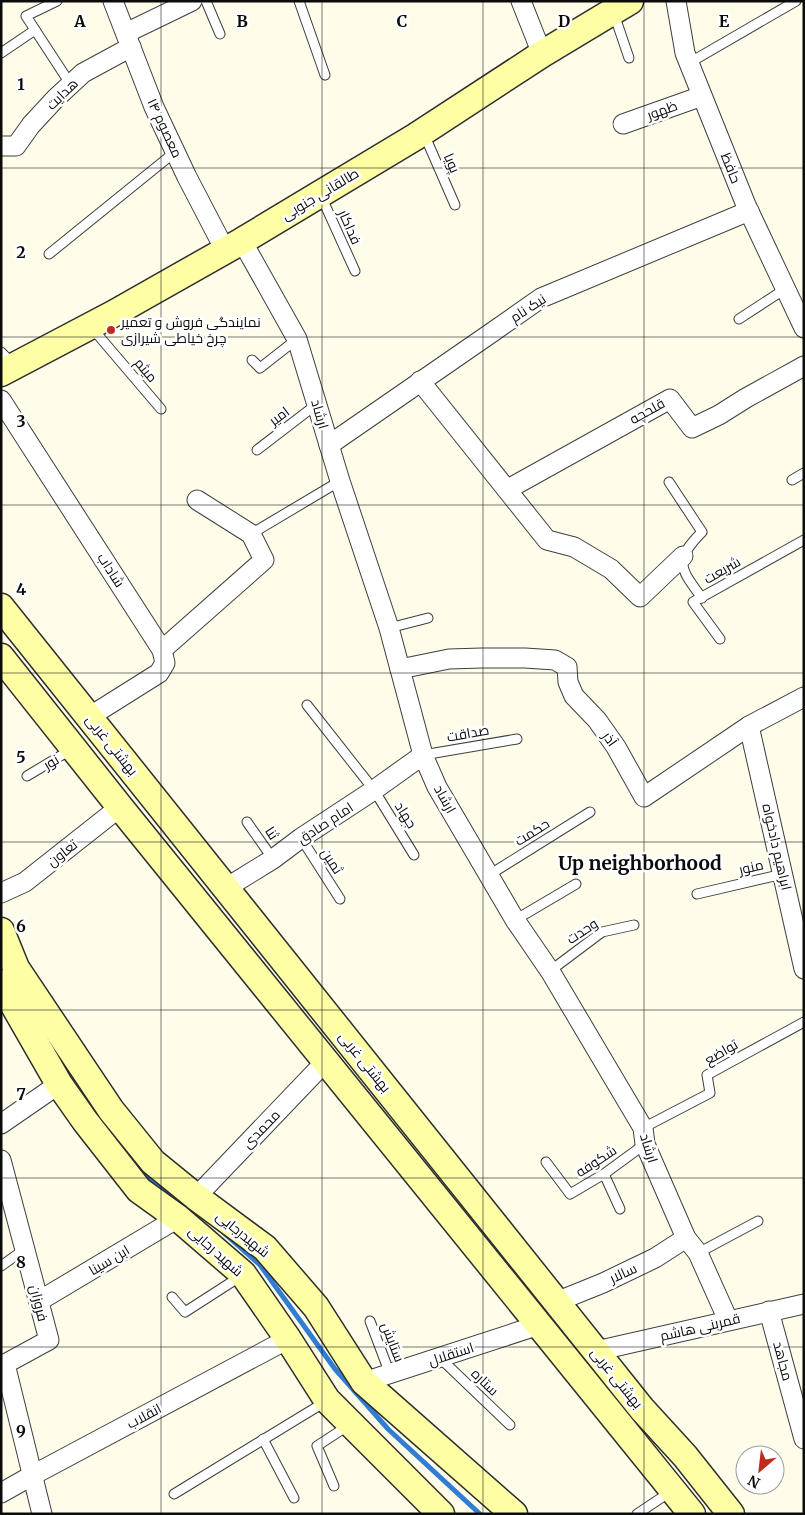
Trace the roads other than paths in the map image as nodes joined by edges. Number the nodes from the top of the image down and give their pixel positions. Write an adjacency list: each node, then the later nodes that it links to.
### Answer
1 (58, 1): 10 (lane)
2 (113, 1): 12 (street, ۱۴ معصوم)
3 (192, 1): 12 (street, هدایت)
4 (206, 1): 11 (lane)
5 (299, 1): 17 (lane)
6 (521, 1): 14 (street)
7 (676, 1): 16 (street, حافظ)
8 (796, 1): 16 (lane)
9 (622, 6): 14 (street, طالقانی جنوبی); 15 (lane)
10 (35, 30): 13 (lane); 18 (lane)
11 (220, 34)
12 (128, 40): 18 (street, هدایت); 23 (street, ۱۴ معصوم)
13 (1, 52)
14 (542, 54): 21 (street, طالقانی جنوبی)
15 (629, 58)
16 (689, 63): 19 (street, حافظ)
17 (325, 75)
18 (71, 85): 22 (street, هدایت)
19 (702, 96): 20 (street, ظهور); 26 (street, حافظ)
20 (623, 124)
21 (423, 131): 24 (street, طالقانی جنوبی); 25 (lane, پویا)
22 (1, 146)
23 (176, 152): 27 (street, ۱۴ معصوم); 28 (lane)
24 (320, 194): 27 (street, طالقانی جنوبی); 29 (lane, فداکار)
25 (455, 205)
26 (749, 212): 30 (street, حافظ); 38 (street, نیک نام)
27 (234, 246): 32 (street, طالقانی جنوبی); 34 (street, ارشاد)
28 (49, 254)
29 (355, 271)
30 (785, 289): 31 (lane); 33 (street, حافظ)
31 (739, 319)
32 (91, 326): 36 (street, طالقانی جنوبی); 41 (lane, میثم)
33 (804, 328)
34 (297, 339): 35 (lane); 40 (street, ارشاد)
35 (252, 360)
36 (6, 364)
37 (804, 366): 48 (street, قلحچه)
38 (420, 381): 42 (street, نیک نام); 48 (street)
39 (1, 400): 58 (street, شاداب)
40 (318, 404): 42 (street, ارشاد); 43 (lane, امیر)
41 (161, 409)
42 (329, 445): 46 (street, ارشاد)
43 (256, 450)
44 (804, 473): 45 (lane)
45 (792, 480)
46 (340, 481): 50 (lane); 56 (street, ارشاد)
47 (669, 482): 52 (lane)
48 (508, 489): 52 (street)
49 (196, 500): 50 (street)
50 (251, 534): 58 (street)
51 (804, 540): 53 (lane, شریعت)
52 (683, 556): 53 (lane)
53 (702, 598): 57 (lane, شریعت)
54 (1, 607): 63 (street, بهشتی غربی)
55 (428, 618): 56 (lane)
56 (389, 628): 60 (street, ارشاد)
57 (720, 638)
58 (162, 650): 63 (street)
59 (1, 657): 66 (street, بهشتی غربی)
60 (400, 669): 64 (street, آذر); 67 (street, ارشاد)
61 (804, 697): 64 (street, آذر)
62 (307, 705): 69 (lane, جهاد)
63 (89, 717): 79 (street, بهشتی غربی)
64 (749, 726): 76 (street, ابراهیم دادخواه)
65 (517, 739): 67 (lane, صداقت)
66 (74, 748): 68 (lane, نور); 70 (street, بهشتی غربی)
67 (423, 755): 69 (street, امام صادق); 77 (street, ارشاد)
68 (28, 776)
69 (374, 790): 73 (street, امام صادق); 74 (lane, جهاد)
70 (120, 807): 80 (street, تعاون); 91 (street, بهشتی غربی)
71 (590, 812): 77 (lane, حکمت)
72 (248, 822): 75 (lane, ثنا)
73 (301, 838): 75 (street, امام صادق); 82 (lane, ثمین)
74 (414, 855)
75 (273, 859): 79 (street, امام صادق)
76 (783, 874): 81 (lane, منور); 83 (street, ابراهیم دادخواه)
77 (489, 875): 84 (street, ارشاد)
78 (576, 884): 84 (lane)
79 (226, 888): 97 (street, بهشتی غربی)
80 (1, 893)
81 (697, 894)
82 (340, 898)
83 (798, 917): 87 (street, ابراهیم دادخواه)
84 (515, 920): 88 (street, ارشاد)
85 (634, 925): 88 (lane, وحدت)
86 (1, 931): 100 (street, شهیدرجایی)
87 (804, 969)
88 (550, 971): 94 (street, ارشاد)
89 (1, 983): 92 (street, شهید رجایی)
90 (804, 1022): 94 (lane, تواضع)
91 (326, 1061): 99 (street, بهشتی غربی); 100 (street, محمدی)
92 (59, 1084): 93 (street); 102 (street, شهید رجایی)
93 (1, 1124)
94 (644, 1136): 98 (lane, شکوفه); 104 (street, ارشاد)
95 (1, 1160): 105 (street, فروزان)
96 (546, 1162): 98 (lane, شکوفه)
97 (446, 1163): 99 (street); 111 (street, بهشتی غربی)
98 (604, 1174): 101 (lane)
99 (424, 1181): 116 (street, بهشتی غربی)
100 (196, 1197): 102 (street); 121 (street, شهیدرجایی)
101 (620, 1209)
102 (178, 1218): 108 (street, شهید رجایی); 110 (street, ابن سینا)
103 (758, 1221): 106 (lane)
104 (686, 1238): 106 (street, ارشاد); 111 (street, سالار)
105 (25, 1249): 107 (lane); 110 (street, فروزان)
106 (698, 1253): 114 (street, ارشاد)
107 (1, 1266)
108 (243, 1274): 109 (lane); 117 (street, شهید رجایی)
109 (172, 1297)
110 (39, 1301): 127 (street, فروزان)
111 (556, 1302): 118 (street, بهشتی غربی)
112 (804, 1304): 113 (street, قمربنی هاشم)
113 (769, 1311): 114 (street, قمربنی هاشم); 125 (street, مجاهد)
114 (728, 1320): 118 (street, قمربنی هاشم)
115 (370, 1321): 120 (lane, ستایش)
116 (539, 1325): 119 (street, استقلال); 129 (street, بهشتی غربی)
117 (288, 1339): 122 (street, شهید رجایی); 127 (street, انقلاب)
118 (596, 1351): 138 (street, بهشتی غربی)
119 (440, 1358): 120 (street, استقلال); 124 (lane, ستاره)
120 (390, 1374): 121 (street, استقلال)
121 (364, 1382): 122 (street); 135 (street, شهیدرجایی)
122 (327, 1400): 123 (street, شهید رجایی); 126 (lane)
123 (352, 1424): 128 (lane); 134 (street, شهید رجایی)
124 (510, 1425)
125 (804, 1439)
126 (263, 1440): 131 (lane); 132 (lane)
127 (33, 1475): 130 (street, انقلاب); 133 (street)
128 (334, 1486)
129 (672, 1490): 136 (lane); 137 (street, بهشتی غربی)
130 (1, 1493)
131 (174, 1494)
132 (294, 1498)
133 (42, 1514)
134 (442, 1514)
135 (514, 1514)
136 (637, 1514)
137 (692, 1514)
138 (731, 1514)

